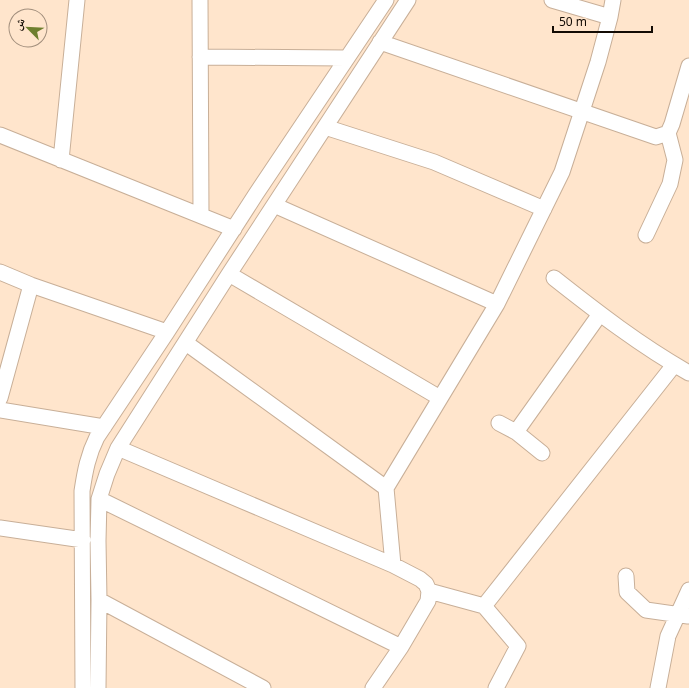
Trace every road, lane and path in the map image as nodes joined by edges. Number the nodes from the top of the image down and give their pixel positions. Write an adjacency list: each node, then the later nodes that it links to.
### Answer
1 (77, 0): 16 (street)
2 (200, 0): 9 (street)
3 (386, 0): 10 (street)
4 (408, 0): 8 (street)
5 (552, 0): 7 (street)
6 (613, 0): 7 (street)
7 (610, 17): 12 (street)
8 (380, 42): 12 (street); 13 (street)
9 (200, 57): 10 (street); 19 (street)
10 (346, 58): 20 (street)
11 (689, 66): 14 (street)
12 (582, 111): 14 (street); 18 (street)
13 (325, 128): 17 (street); 18 (street)
14 (668, 133): 21 (street)
15 (0, 135): 16 (street)
16 (61, 160): 19 (street)
17 (274, 205): 23 (street); 26 (street)
18 (544, 210): 26 (street)
19 (201, 215): 20 (street)
20 (234, 229): 28 (street)
21 (646, 235)
22 (0, 272): 25 (street)
23 (229, 274): 29 (street); 33 (street)
24 (554, 278): 27 (street)
25 (31, 284): 28 (street); 32 (street)
26 (497, 304): 33 (street)
27 (600, 314): 30 (street); 37 (street)
28 (167, 332): 36 (street)
29 (186, 344): 38 (street); 40 (street)
30 (674, 365): 31 (street); 49 (street)
31 (689, 373)
32 (0, 398)
33 (440, 398): 40 (street)
34 (0, 410): 36 (street)
35 (499, 423): 37 (street)
36 (104, 427): 43 (street)
37 (516, 432): 39 (street)
38 (118, 448): 41 (street); 44 (street)
39 (542, 453)
40 (386, 488): 44 (street)
41 (99, 499): 48 (street); 51 (street)
42 (0, 528): 43 (street)
43 (83, 540): 53 (street)
44 (393, 565): 47 (street)
45 (626, 576): 50 (street)
46 (689, 590): 50 (street)
47 (428, 591): 49 (street); 51 (street)
48 (99, 600): 52 (street); 54 (street)
49 (484, 606): 56 (street)
50 (684, 616): 57 (street)
51 (401, 647): 55 (street)
52 (100, 686)
53 (83, 688)
54 (262, 688)
55 (373, 688)
56 (496, 688)
57 (658, 688)

